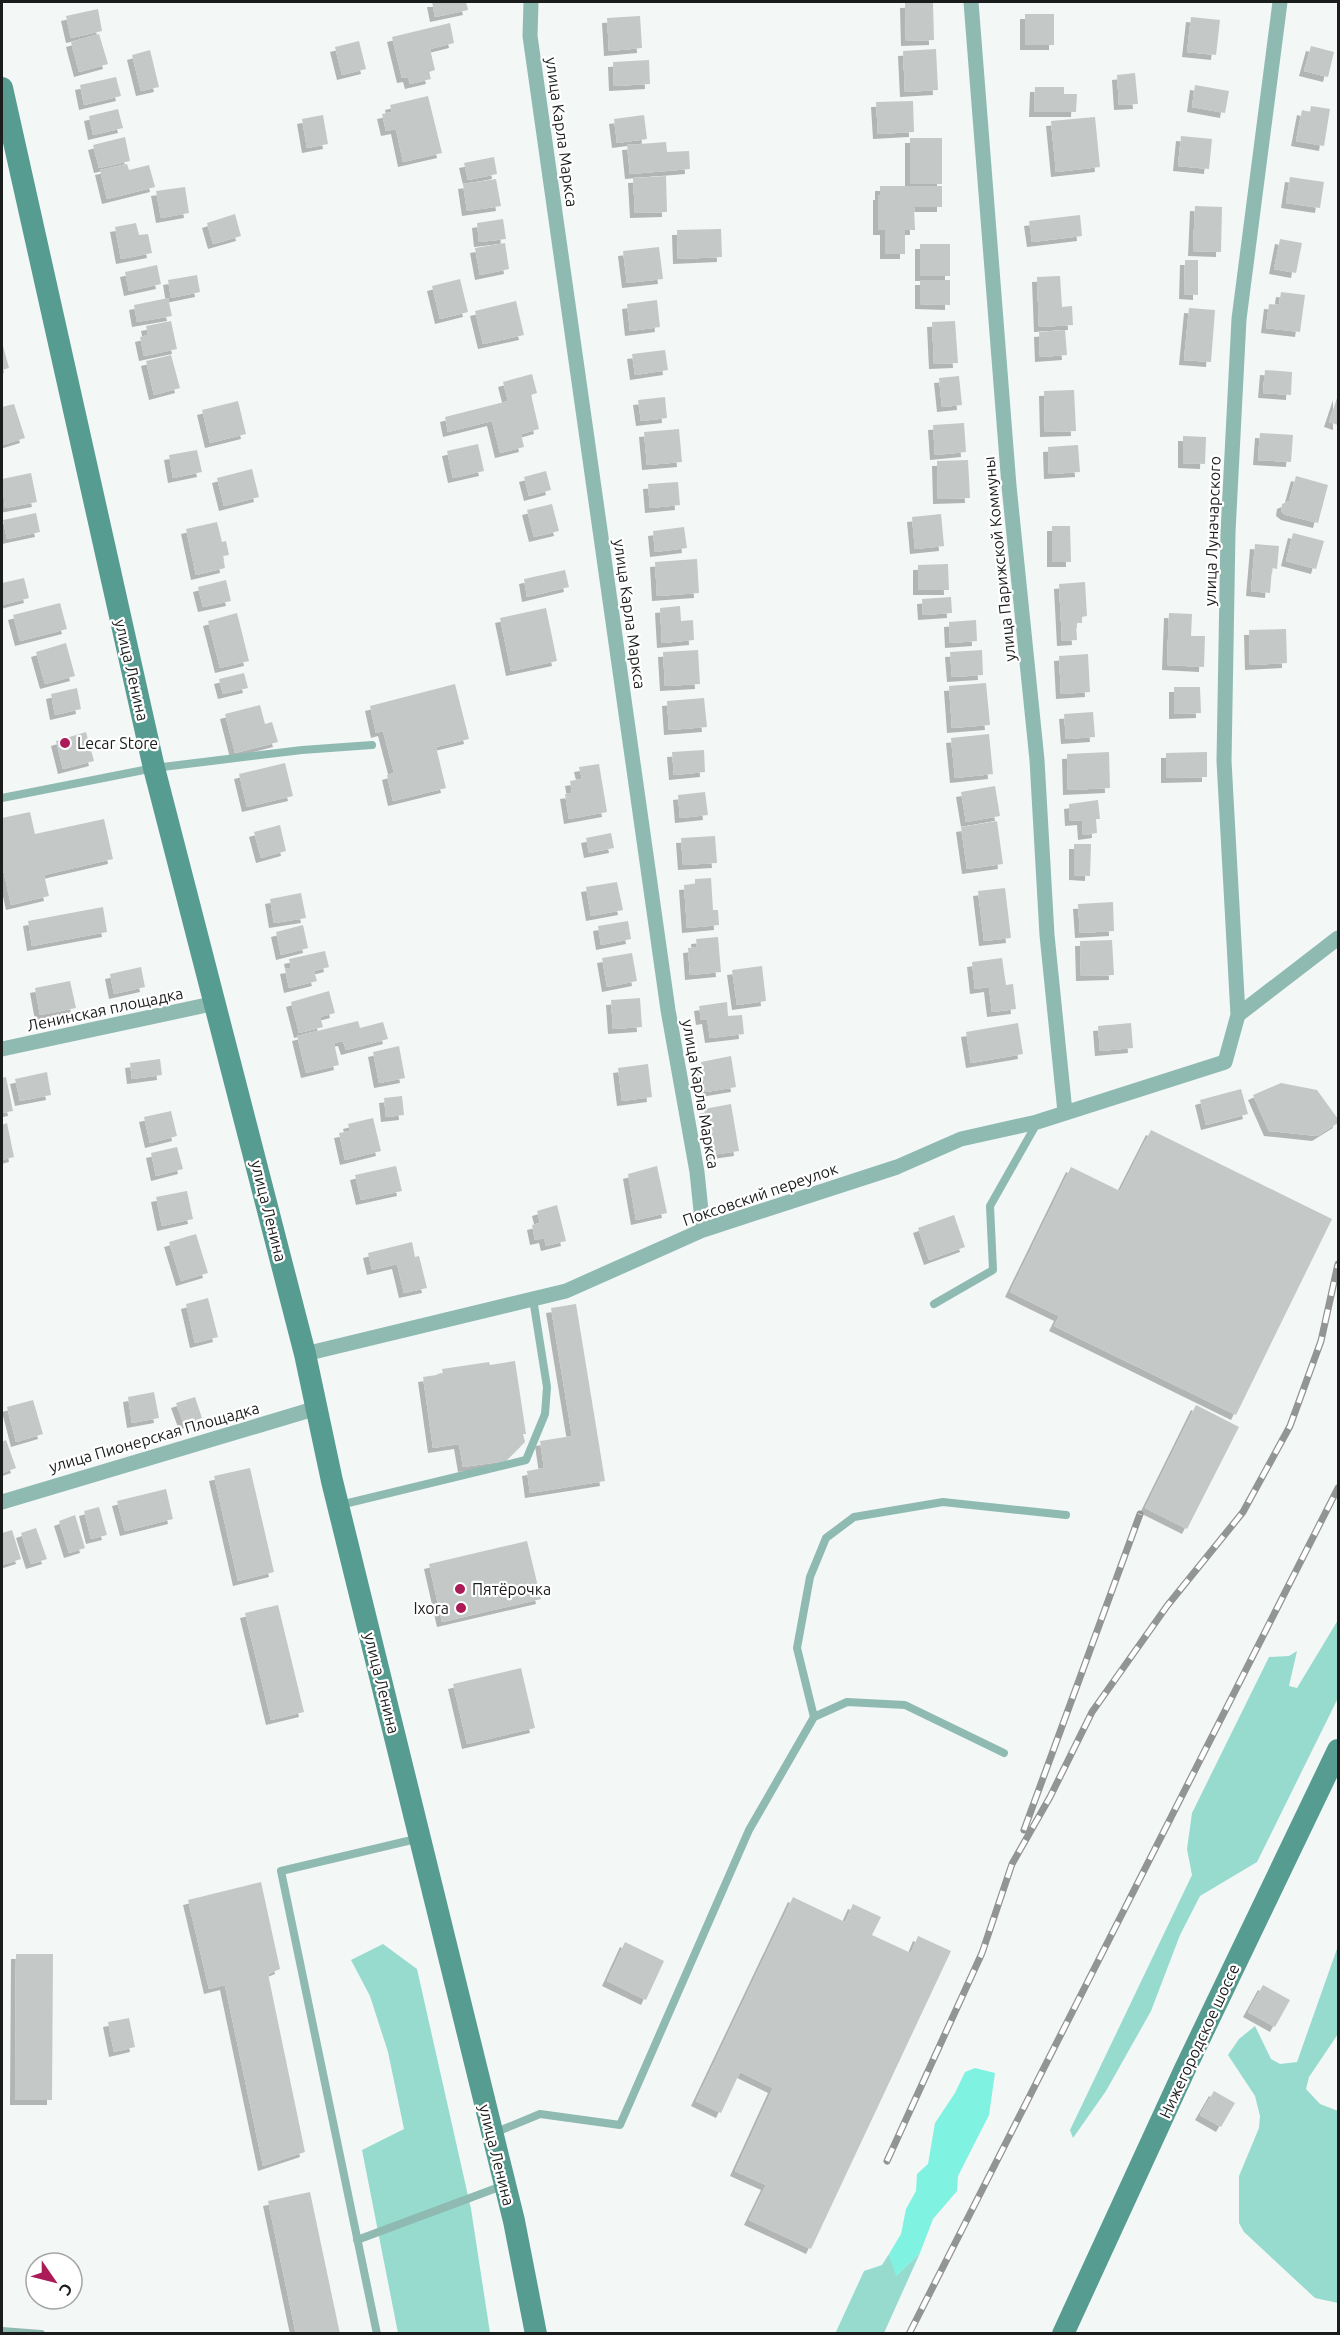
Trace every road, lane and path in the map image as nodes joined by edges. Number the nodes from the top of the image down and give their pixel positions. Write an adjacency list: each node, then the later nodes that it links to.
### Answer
1 (531, 2): 15 (street, улица Карла Маркса)
2 (971, 2): 13 (street, улица Парижской Коммуны)
3 (1280, 2): 10 (street, улица Луначарского)
4 (2, 88): 6 (main road, улица Ленина)
5 (372, 745): 6 (lane)
6 (154, 768): 7 (lane); 9 (main road, улица Ленина)
7 (2, 798)
8 (1338, 938): 10 (street)
9 (216, 1003): 11 (street, Ленинская площадка); 18 (main road, улица Ленина)
10 (1238, 1015): 12 (street, улица Луначарского)
11 (2, 1049)
12 (1225, 1062): 13 (street, Поксовский переулок)
13 (1065, 1112): 14 (street, Поксовский переулок)
14 (1037, 1122): 15 (street, Поксовский переулок); 17 (lane)
15 (703, 1230): 16 (street, Поксовский переулок)
16 (533, 1299): 18 (street, Поксовский переулок); 21 (lane)
17 (934, 1304)
18 (305, 1354): 19 (main road, улица Ленина)
19 (317, 1408): 20 (street, улица Пионерская Площадка); 21 (main road, улица Ленина)
20 (2, 1502)
21 (338, 1506): 26 (main road, улица Ленина)
22 (1066, 1515): 23 (lane)
23 (814, 1717): 25 (lane); 27 (lane)
24 (1338, 1750): 34 (main road, Нижегородское шоссе)
25 (1004, 1753)
26 (421, 1838): 27 (main road, улица Ленина); 29 (lane)
27 (492, 2134): 28 (main road, улица Ленина)
28 (505, 2185): 29 (lane); 33 (main road, улица Ленина)
29 (357, 2240): 32 (lane)
30 (2, 2331): 31 (lane)
31 (41, 2334)
32 (377, 2334)
33 (536, 2334)
34 (1063, 2334)

